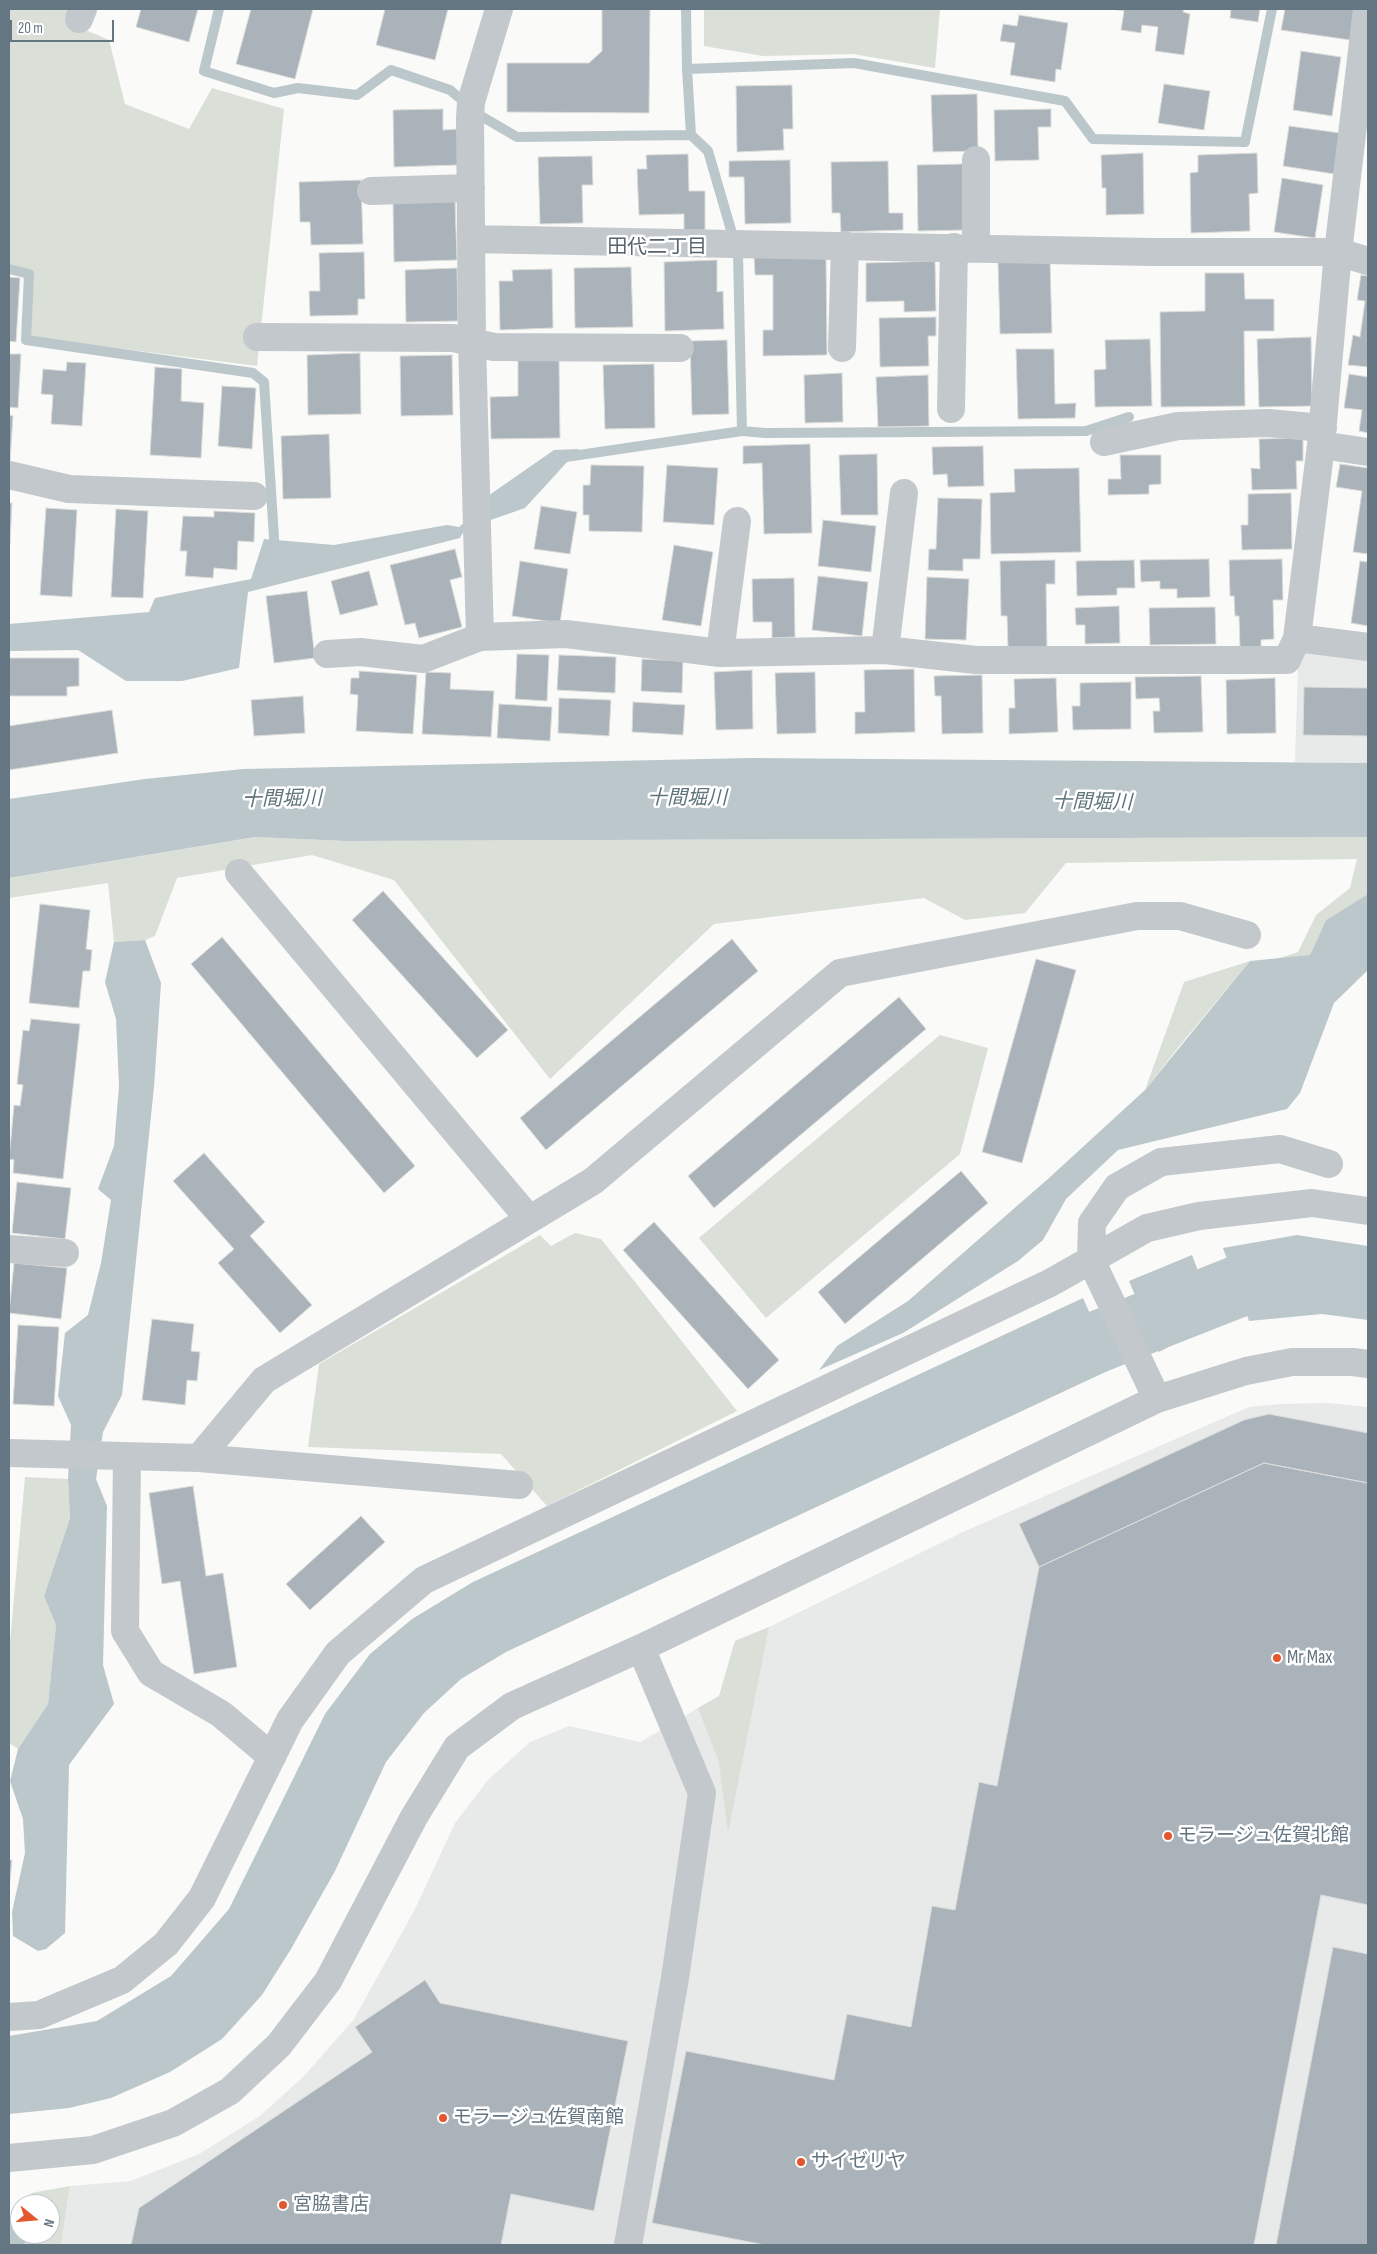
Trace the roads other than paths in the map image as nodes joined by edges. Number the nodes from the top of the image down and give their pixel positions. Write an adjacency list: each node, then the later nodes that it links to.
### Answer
1 (499, 9): 5 (street)
2 (1367, 9): 3 (street)
3 (1363, 83): 10 (street)
4 (976, 160): 9 (street)
5 (471, 188): 6 (street); 7 (street)
6 (371, 191)
7 (471, 239): 8 (street); 13 (street)
8 (844, 245): 9 (street); 15 (street)
9 (965, 247): 10 (street); 16 (street)
10 (1338, 252): 11 (street); 17 (street)
11 (1368, 261)
12 (257, 337): 13 (street)
13 (472, 342): 14 (street); 24 (street)
14 (680, 348)
15 (842, 348)
16 (950, 409)
17 (1322, 437): 18 (street); 19 (street); 25 (street)
18 (1104, 442)
19 (1368, 452)
20 (9, 475): 22 (street)
21 (904, 493): 27 (street)
22 (254, 496)
23 (737, 521): 28 (street)
24 (480, 637): 28 (street); 29 (street)
25 (1297, 638): 26 (street); 27 (street)
26 (1368, 647)
27 (885, 650): 28 (street)
28 (720, 652)
29 (327, 654)
30 (238, 873): 34 (street)
31 (1247, 934): 34 (street)
32 (1330, 1164): 37 (street)
33 (1368, 1211): 37 (street)
34 (529, 1220): 42 (street)
35 (9, 1249): 36 (street)
36 (65, 1253)
37 (1094, 1265): 39 (street); 45 (street)
38 (1368, 1364): 39 (street)
39 (1152, 1388): 44 (street)
40 (9, 1453): 41 (street)
41 (117, 1456): 42 (street); 45 (street)
42 (199, 1458): 43 (street)
43 (519, 1484)
44 (641, 1648): 47 (street); 48 (street)
45 (272, 1757): 46 (street)
46 (9, 2017)
47 (9, 2158)
48 (628, 2245)

